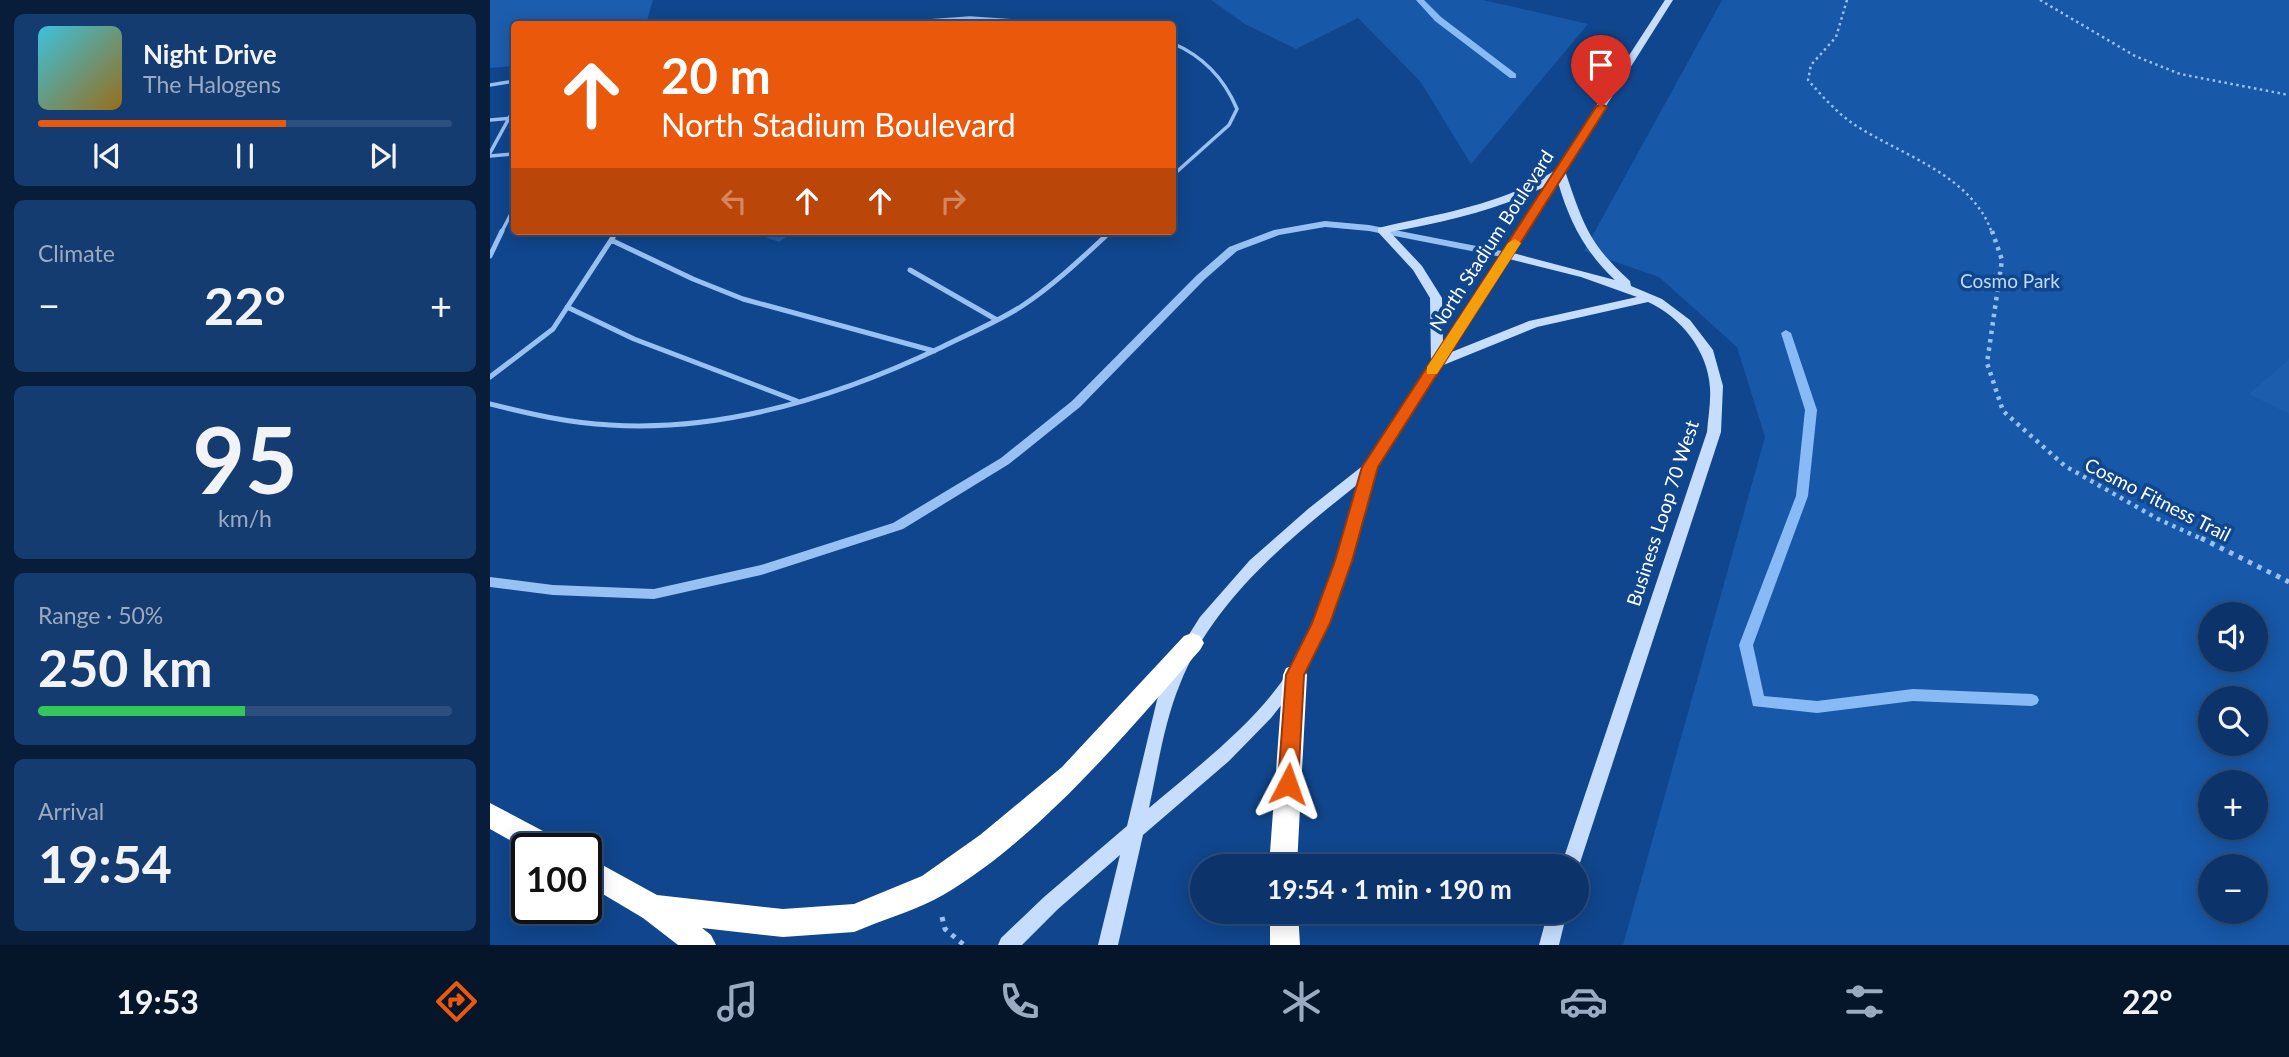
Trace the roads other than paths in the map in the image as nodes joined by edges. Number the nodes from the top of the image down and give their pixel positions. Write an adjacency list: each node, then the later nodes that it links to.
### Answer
1 (1669, 0): 13 (main road, North Stadium Boulevard)
2 (904, 21): 3 (lane)
3 (1025, 21)
4 (1176, 44): 12 (lane)
5 (511, 82): 6 (lane)
6 (490, 85)
7 (511, 118): 8 (lane)
8 (490, 120)
9 (511, 120): 11 (lane)
10 (511, 154): 11 (lane)
11 (490, 155)
12 (1176, 172)
13 (1560, 172): 15 (main road); 19 (main road, North Stadium Boulevard); 22 (main road)
14 (511, 214): 20 (lane)
15 (1382, 230): 19 (street); 27 (main road); 32 (street)
16 (614, 235): 18 (lane)
17 (1107, 235): 25 (lane)
18 (611, 240): 24 (lane); 26 (lane)
19 (1507, 255): 22 (main road, Business Loop 70 West); 27 (main road, North Stadium Boulevard)
20 (490, 256)
21 (910, 271): 25 (lane)
22 (1634, 292): 23 (main road, Business Loop 70 West)
23 (1650, 298): 27 (main road); 39 (main road, Business Loop 70 West)
24 (567, 307): 28 (lane); 29 (lane)
25 (996, 320): 26 (lane)
26 (936, 351): 29 (lane)
27 (1437, 363): 31 (main road, North Stadium Boulevard)
28 (490, 377)
29 (799, 402): 30 (lane)
30 (490, 404)
31 (1370, 467): 33 (main road, North Stadium Boulevard); 34 (main road, North Stadium Boulevard)
32 (490, 582)
33 (1192, 643): 37 (main road, North Stadium Boulevard); 41 (highway)
34 (1295, 675): 37 (main road, North Stadium Boulevard); 38 (highway)
35 (490, 814): 36 (highway)
36 (523, 833)
37 (1135, 833): 45 (main road, North Stadium Boulevard); 46 (main road, North Stadium Boulevard)
38 (1284, 854)
39 (1574, 854)
40 (602, 878): 41 (highway)
41 (653, 908): 44 (highway)
42 (1284, 924): 47 (highway)
43 (1554, 924): 48 (main road)
44 (701, 945)
45 (1008, 945)
46 (1108, 945)
47 (1285, 945)
48 (1549, 945)

